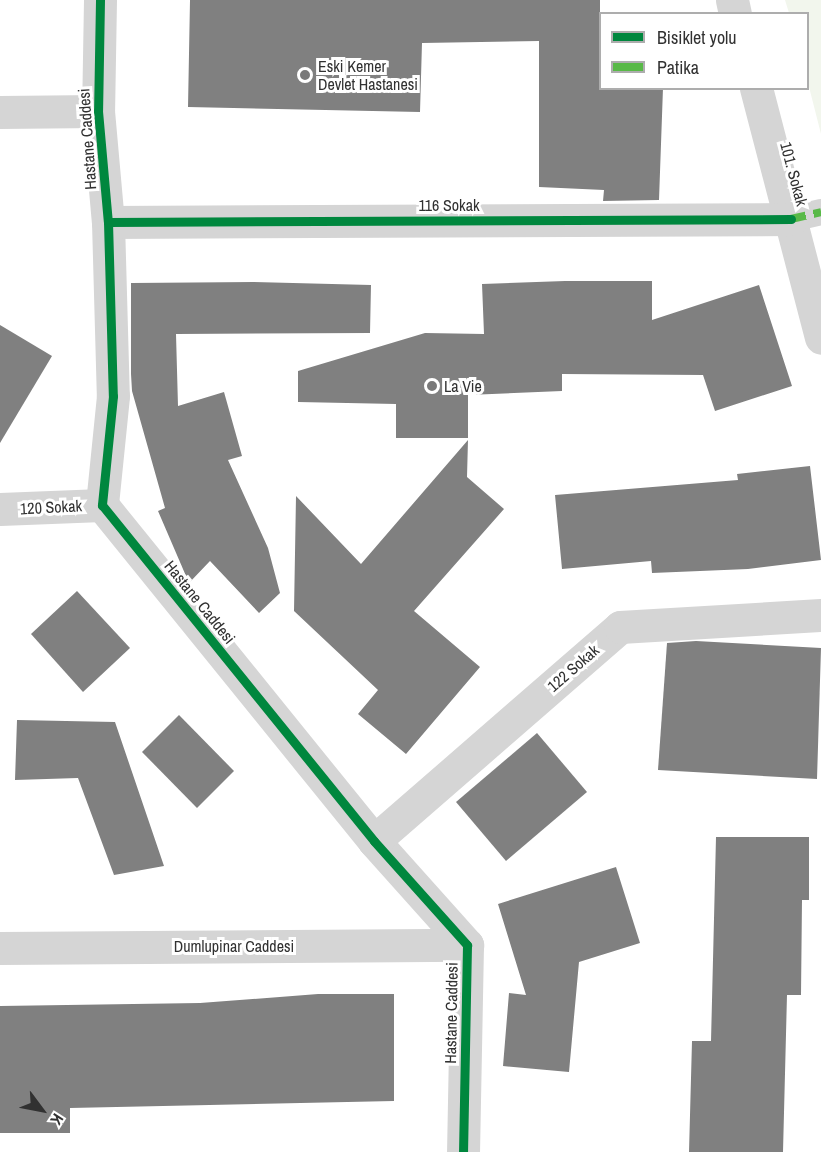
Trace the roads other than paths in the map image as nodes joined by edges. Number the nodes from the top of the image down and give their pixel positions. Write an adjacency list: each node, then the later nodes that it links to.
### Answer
1 (100, 0): 3 (street, Hastane Caddesi)
2 (757, 90): 5 (street, 101. Sokak)
3 (98, 111): 4 (street); 6 (street, Hastane Caddesi)
4 (0, 112)
5 (806, 216): 6 (street, 116 Sokak); 7 (street, 101. Sokak)
6 (108, 222): 8 (street, Hastane Caddesi)
7 (821, 338)
8 (102, 505): 9 (street, 120 Sokak); 11 (street, Hastane Caddesi)
9 (0, 509)
10 (821, 615): 11 (street, 122 Sokak)
11 (374, 841): 12 (street, Hastane Caddesi)
12 (467, 945): 13 (street, Dumlupinar Caddesi); 14 (street, Hastane Caddesi)
13 (0, 948)
14 (463, 1152)

